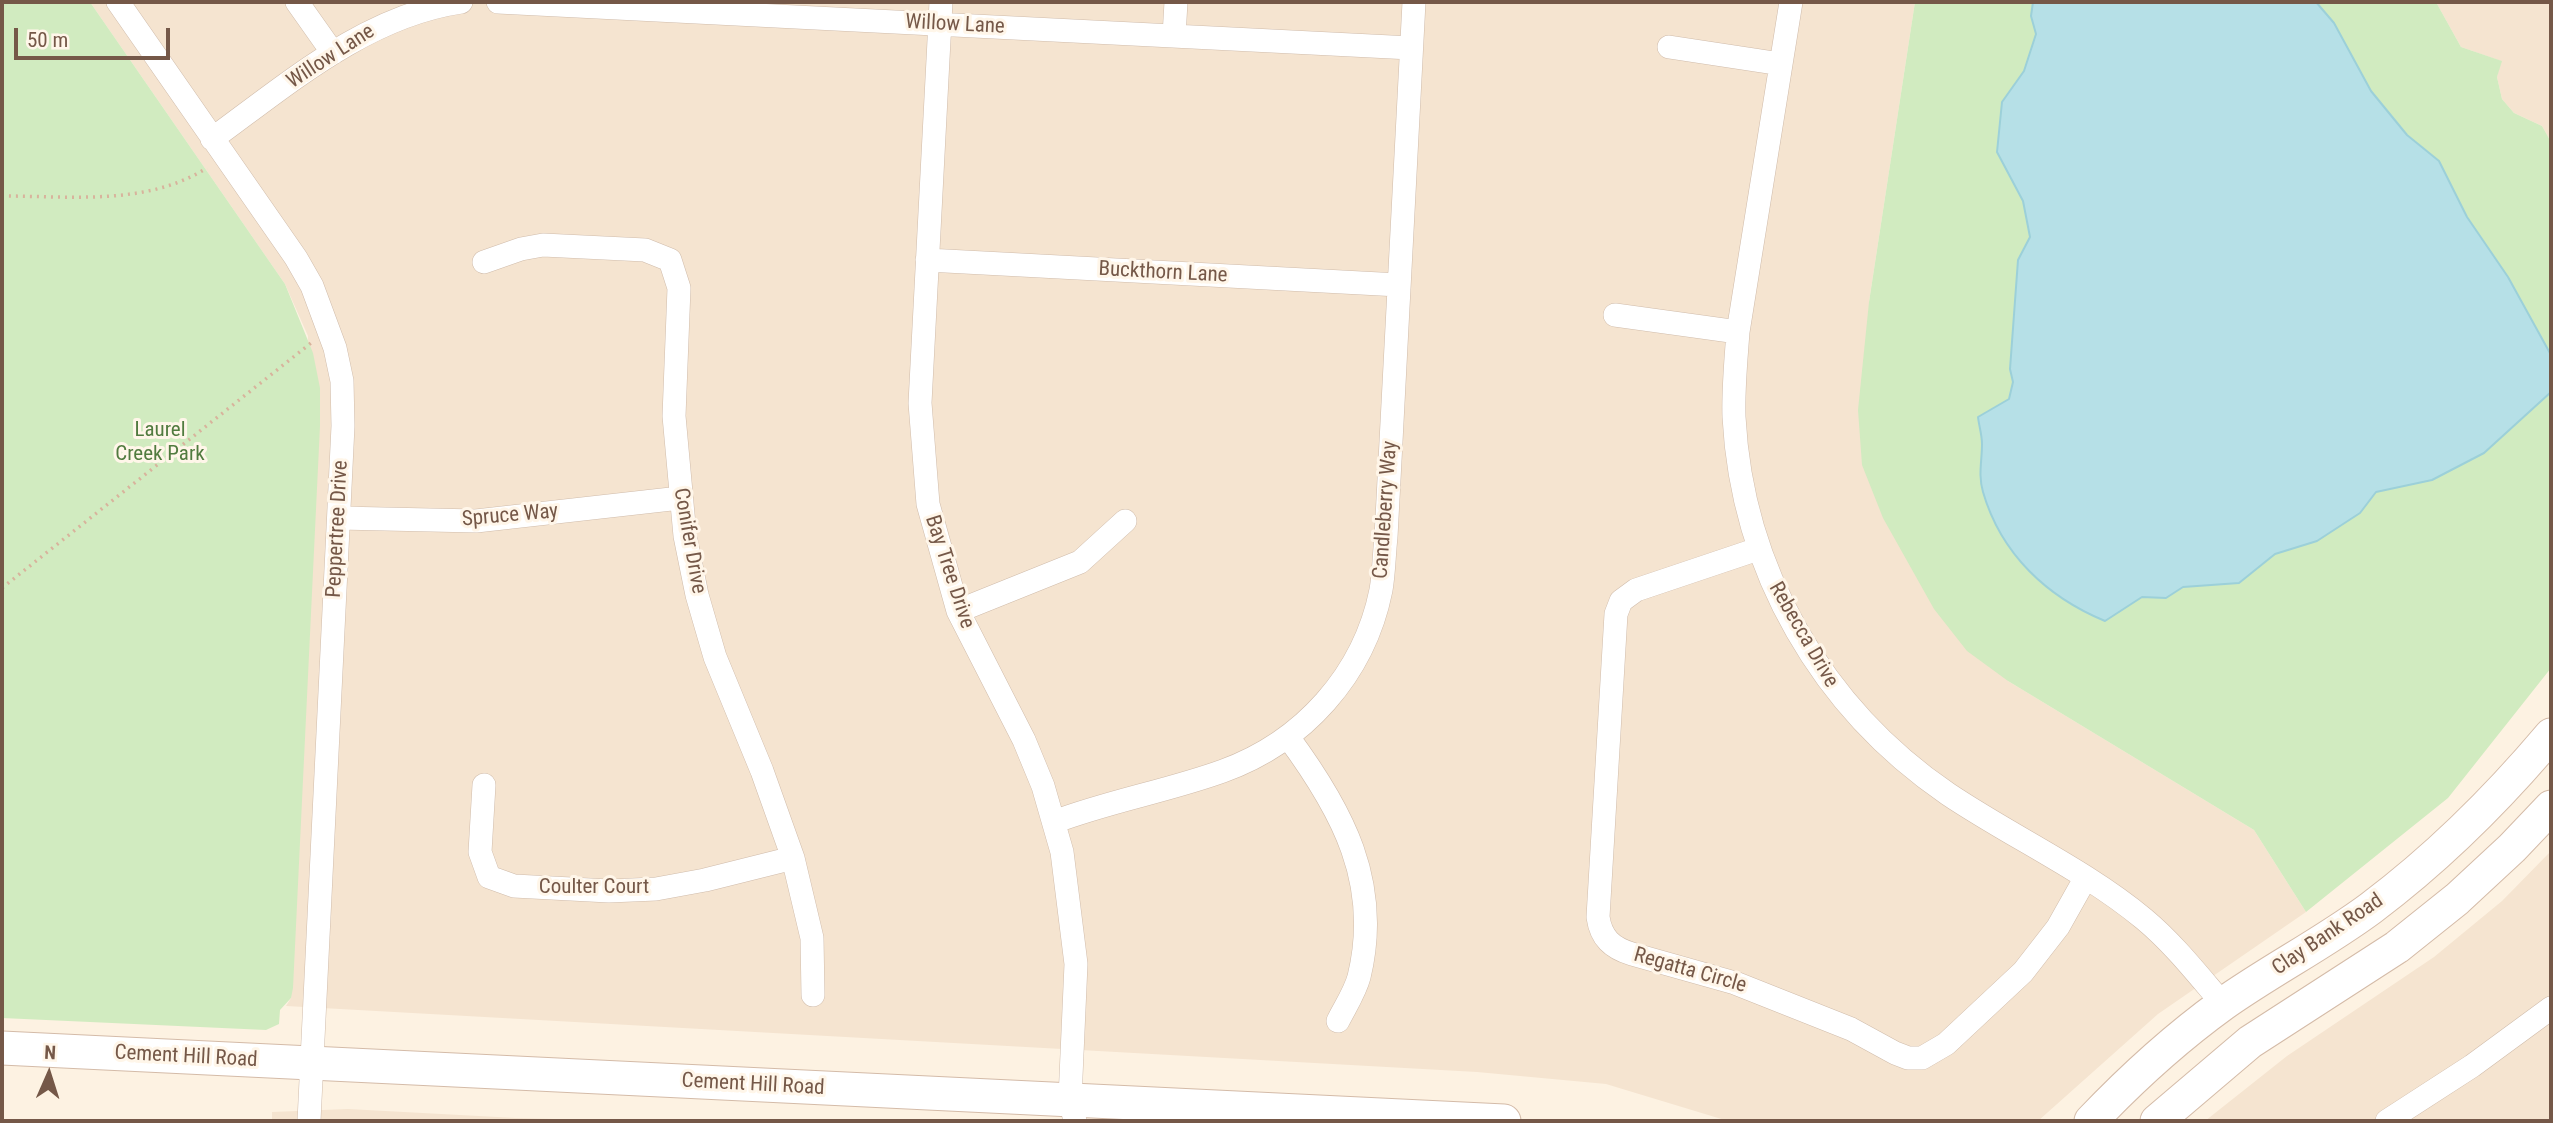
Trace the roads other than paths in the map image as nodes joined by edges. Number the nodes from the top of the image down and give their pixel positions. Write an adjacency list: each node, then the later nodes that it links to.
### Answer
1 (118, 2): 15 (street, Peppertree Drive)
2 (297, 2): 13 (street)
3 (461, 2): 13 (street, Willow Lane)
4 (498, 2): 8 (street, Willow Lane)
5 (1176, 2): 10 (street)
6 (1414, 2): 12 (street, Candleberry Way)
7 (1791, 2): 14 (street, Rebecca Drive)
8 (702, 7): 9 (street, Willow Lane)
9 (940, 13): 10 (street, Willow Lane); 16 (street, Bay Tree Drive)
10 (1174, 36): 12 (street, Willow Lane)
11 (1669, 47): 14 (street)
12 (1412, 48): 18 (street, Candleberry Way)
13 (333, 53): 15 (street, Willow Lane)
14 (1781, 64): 20 (street, Rebecca Drive)
15 (212, 139): 22 (street, Peppertree Drive)
16 (927, 260): 18 (street, Buckthorn Lane); 25 (street, Bay Tree Drive)
17 (484, 262): 21 (street, Conifer Drive)
18 (1399, 285): 27 (street, Candleberry Way)
19 (1615, 315): 20 (street)
20 (1738, 332): 24 (street, Rebecca Drive)
21 (680, 498): 22 (street, Spruce Way); 31 (street, Conifer Drive)
22 (339, 518): 38 (street, Peppertree Drive)
23 (1125, 521): 25 (street)
24 (1758, 549): 32 (street, Rebecca Drive); 32 (street, Regatta Circle)
25 (958, 611): 30 (street, Bay Tree Drive)
26 (2551, 734): 34 (street, Clay Bank Road)
27 (1288, 737): 30 (street, Candleberry Way); 36 (street)
28 (484, 785): 31 (street, Coulter Court)
29 (2551, 807): 43 (street)
30 (1054, 822): 39 (street, Bay Tree Drive)
31 (793, 858): 33 (street, Conifer Drive)
32 (2085, 879): 34 (street, Rebecca Drive)
33 (813, 995)
34 (2223, 1004): 42 (street, Clay Bank Road)
35 (2551, 1007): 44 (street)
36 (1338, 1021)
37 (2, 1048): 38 (street, Cement Hill Road)
38 (312, 1063): 39 (street, Cement Hill Road); 40 (street, Peppertree Drive)
39 (1069, 1114): 41 (street, Cement Hill Road)
40 (309, 1121)
41 (1504, 1121)
42 (2091, 1121)
43 (2157, 1121)
44 (2387, 1121)

